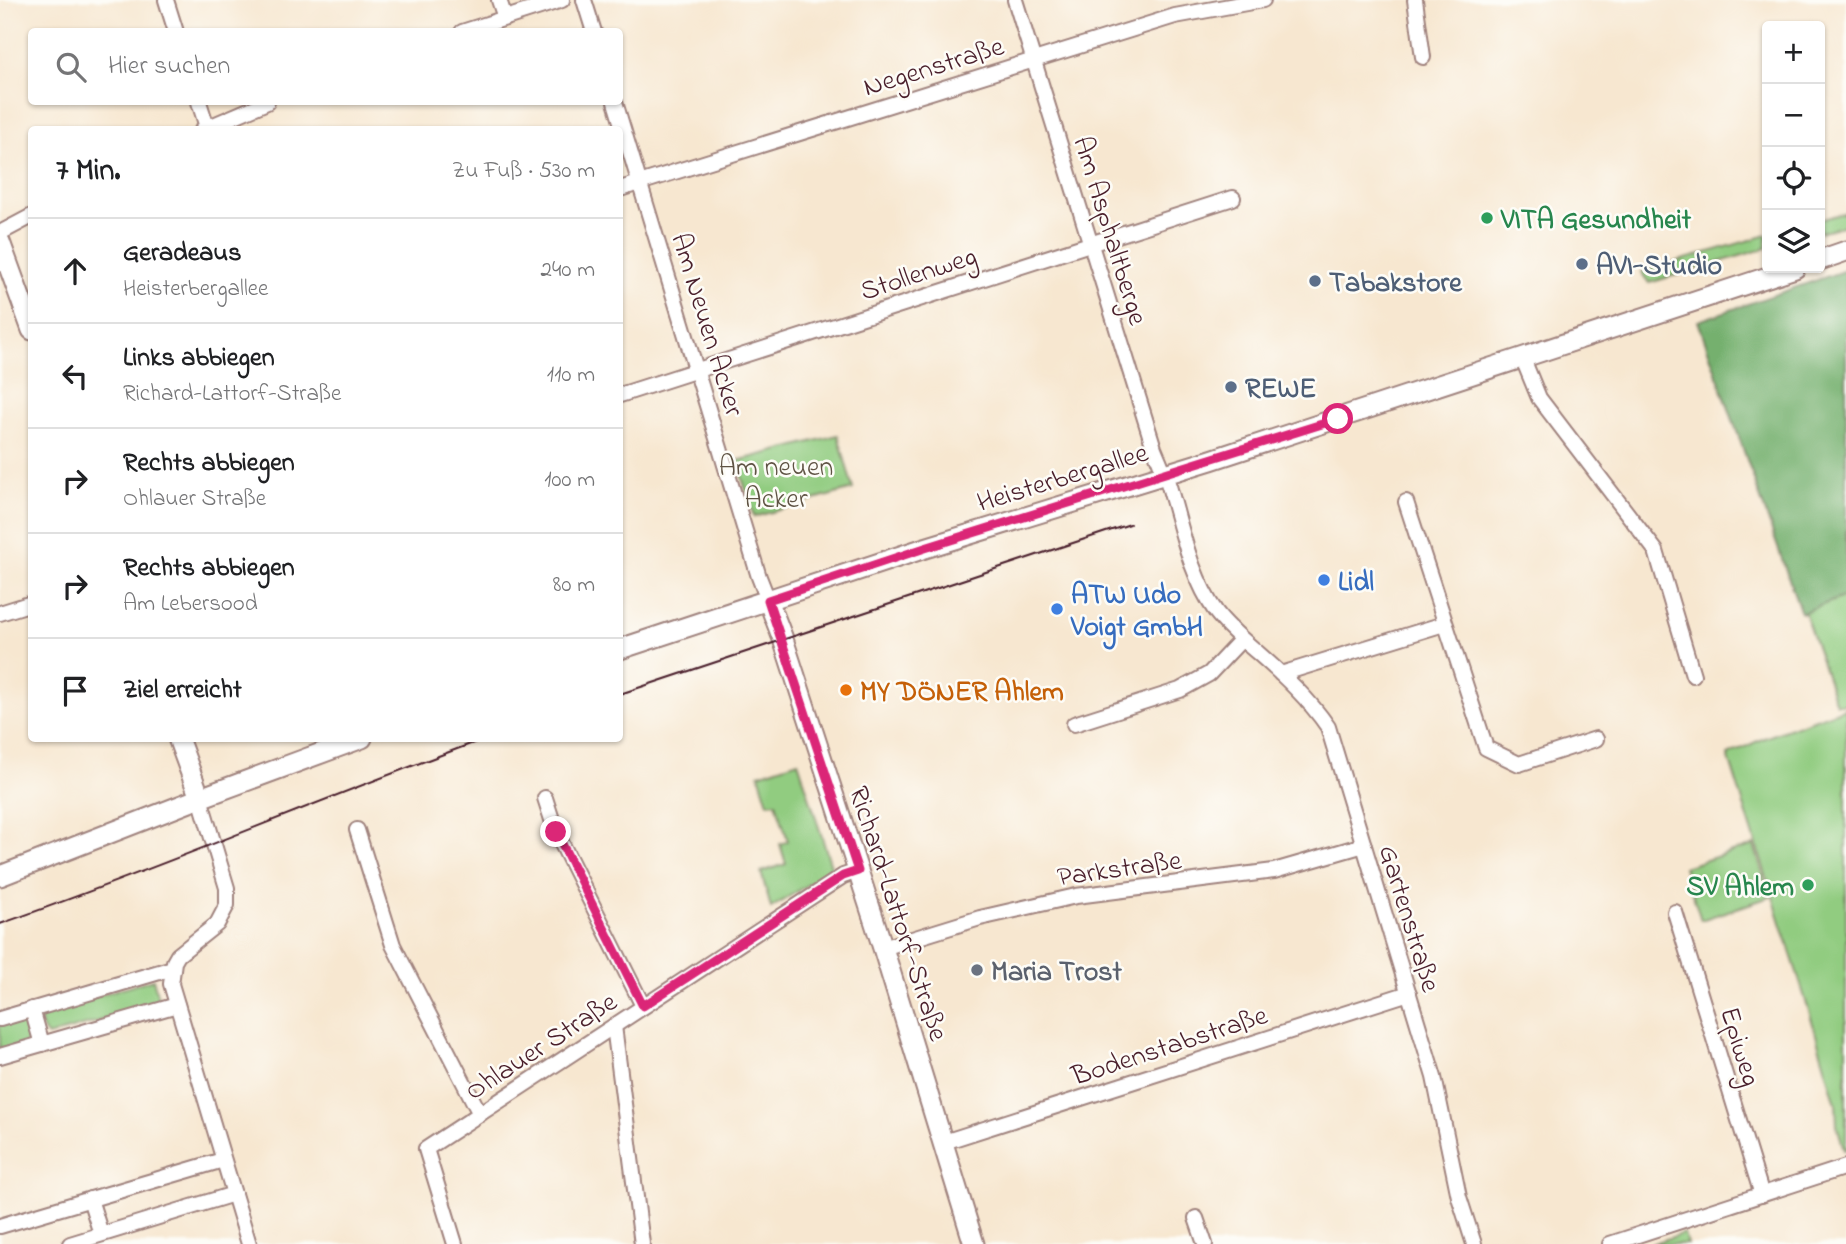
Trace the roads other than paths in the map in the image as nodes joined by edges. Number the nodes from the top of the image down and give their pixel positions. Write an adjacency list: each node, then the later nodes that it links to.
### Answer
1 (166, 0): 9 (street)
2 (499, 0): 8 (street)
3 (562, 0): 8 (street)
4 (584, 0): 11 (street)
5 (1015, 0): 13 (street, Am Asphaltberge)
6 (1263, 0): 13 (street, Negenstraße)
7 (1415, 0): 12 (street)
8 (505, 18): 10 (street)
9 (175, 28)
10 (474, 28)
11 (593, 28)
12 (1423, 57)
13 (1033, 60): 21 (street, Negenstraße); 27 (street, Am Asphaltberge)
14 (200, 105): 17 (street)
15 (260, 105): 18 (street)
16 (616, 105): 19 (street, Am Neuen Acker)
17 (204, 126)
18 (209, 126)
19 (622, 126)
20 (623, 128): 21 (street, Am Neuen Acker)
21 (640, 183): 22 (street, Negenstraße); 33 (street, Am Neuen Acker)
22 (623, 188)
23 (1233, 198): 27 (street, Stollenweg)
24 (28, 218): 25 (street)
25 (0, 233)
26 (0, 242): 31 (main road)
27 (1090, 242): 33 (street, Stollenweg); 35 (street, Am Asphaltberge)
28 (1846, 251): 29 (main road)
29 (1825, 258)
30 (1779, 273): 32 (main road, Heisterbergallee)
31 (28, 319)
32 (1523, 359): 35 (main road, Heisterbergallee); 44 (street)
33 (697, 369): 34 (street, Stollenweg); 37 (street, Am Neuen Acker)
34 (623, 394)
35 (1164, 474): 37 (main road, Heisterbergallee); 41 (street, Gartenstraße)
36 (1406, 502): 40 (street)
37 (768, 600): 42 (main road, Heisterbergallee); 53 (main road, Richard-Lattorf-Straße)
38 (28, 604): 39 (street)
39 (0, 613)
40 (1444, 624): 43 (street); 46 (street)
41 (1241, 640): 43 (street, Gartenstraße); 45 (street)
42 (623, 648)
43 (1281, 674): 52 (street, Gartenstraße)
44 (1693, 675)
45 (1074, 724)
46 (1596, 739)
47 (179, 742): 49 (main road)
48 (351, 742): 49 (main road)
49 (200, 798): 54 (main road); 57 (street)
50 (545, 798): 60 (street)
51 (357, 830): 66 (street)
52 (1364, 845): 56 (street, Parkstraße); 58 (street, Gartenstraße)
53 (858, 871): 56 (main road, Richard-Lattorf-Straße); 60 (street, Ohlauer Straße)
54 (0, 876)
55 (1675, 912): 71 (street, Epiweg)
56 (883, 948): 67 (main road, Richard-Lattorf-Straße)
57 (173, 968): 59 (street); 61 (street)
58 (1409, 993): 67 (street, Bodenstabstraße); 82 (street, Gartenstraße)
59 (177, 1005): 64 (street); 68 (street)
60 (643, 1006): 63 (street, Ohlauer Straße)
61 (32, 1009): 62 (street); 64 (street)
62 (0, 1019)
63 (614, 1026): 66 (street, Ohlauer Straße); 79 (street)
64 (43, 1044): 65 (street)
65 (0, 1056)
66 (480, 1114): 78 (street, Ohlauer Straße)
67 (944, 1142): 80 (main road, Richard-Lattorf-Straße)
68 (223, 1160): 70 (street); 72 (street)
69 (1846, 1167): 71 (street)
70 (234, 1194): 75 (street); 77 (street)
71 (1762, 1195): 83 (street)
72 (90, 1199): 74 (street); 75 (street)
73 (1196, 1218): 81 (street)
74 (0, 1226)
75 (100, 1234): 76 (street)
76 (70, 1244)
77 (249, 1244)
78 (455, 1244)
79 (642, 1244)
80 (974, 1244)
81 (1205, 1244)
82 (1474, 1244)
83 (1610, 1244)

